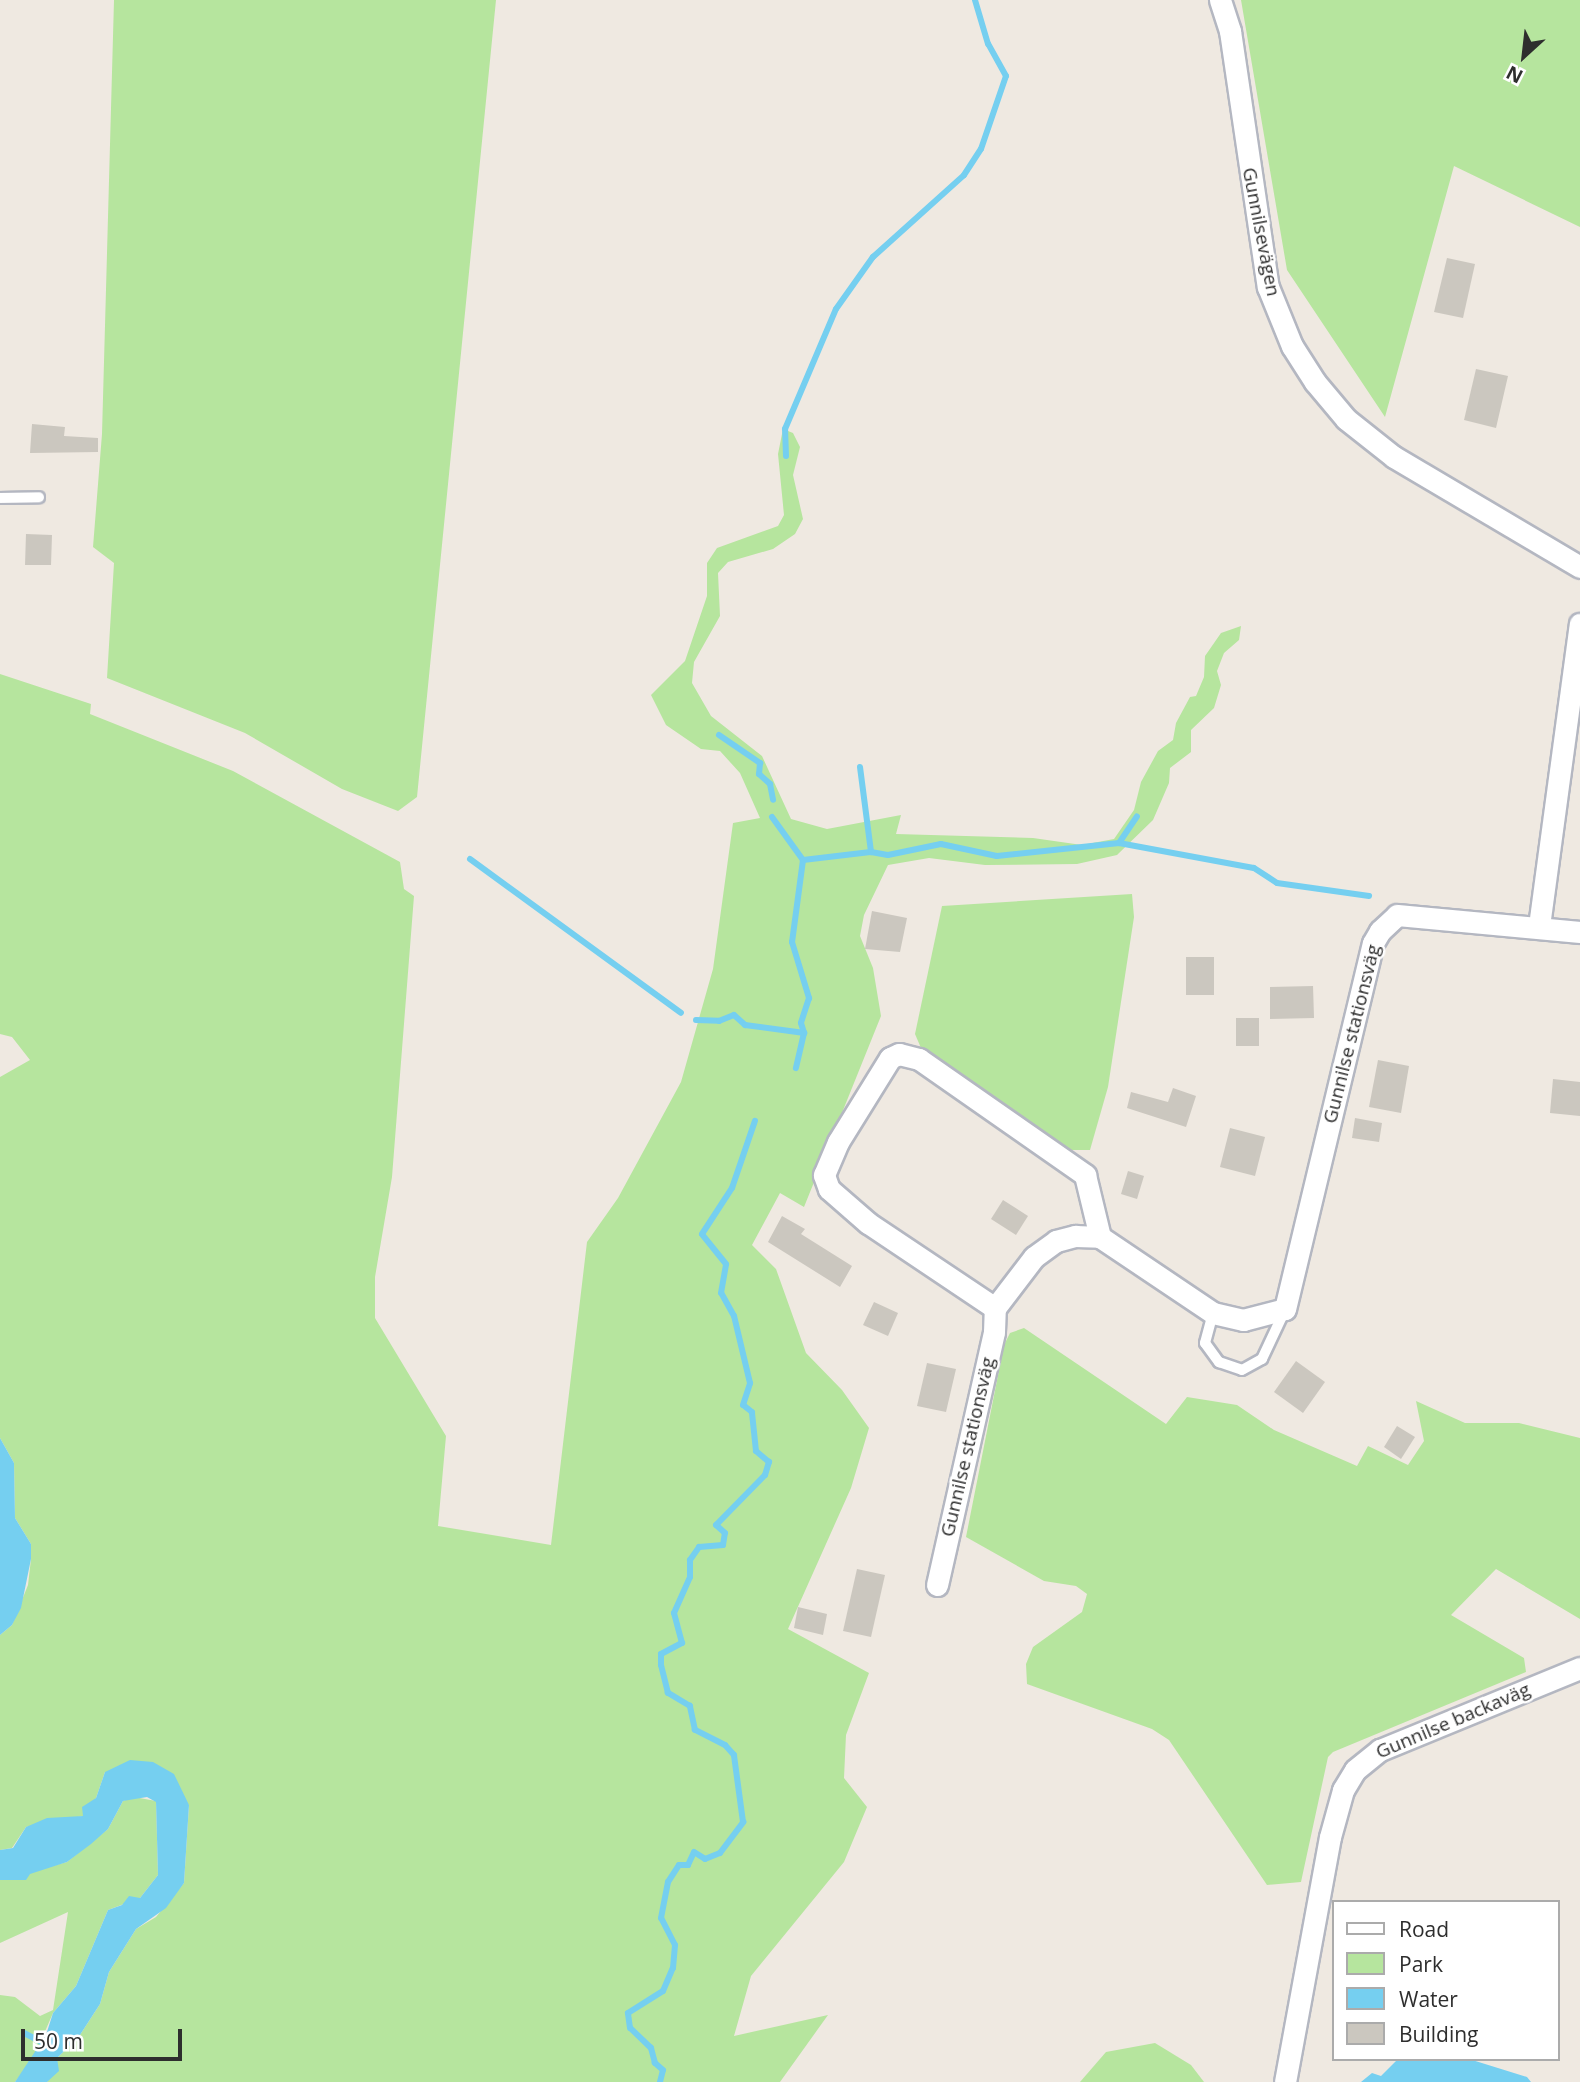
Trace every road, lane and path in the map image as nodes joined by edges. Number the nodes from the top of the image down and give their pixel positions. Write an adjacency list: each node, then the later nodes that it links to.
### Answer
1 (1220, 0): 4 (street, Gunnilsevägen)
2 (39, 497): 3 (lane)
3 (0, 498)
4 (1580, 567)
5 (1580, 624): 6 (street)
6 (1539, 926): 7 (street); 10 (street, Gunnilse stationsväg)
7 (1580, 932)
8 (1100, 1237): 9 (street); 9 (street); 11 (street)
9 (995, 1307): 12 (street, Gunnilse stationsväg)
10 (1286, 1309): 11 (street); 11 (lane)
11 (1213, 1313)
12 (937, 1585)
13 (1580, 1668): 14 (street, Gunnilse backaväg)
14 (1285, 2082)

